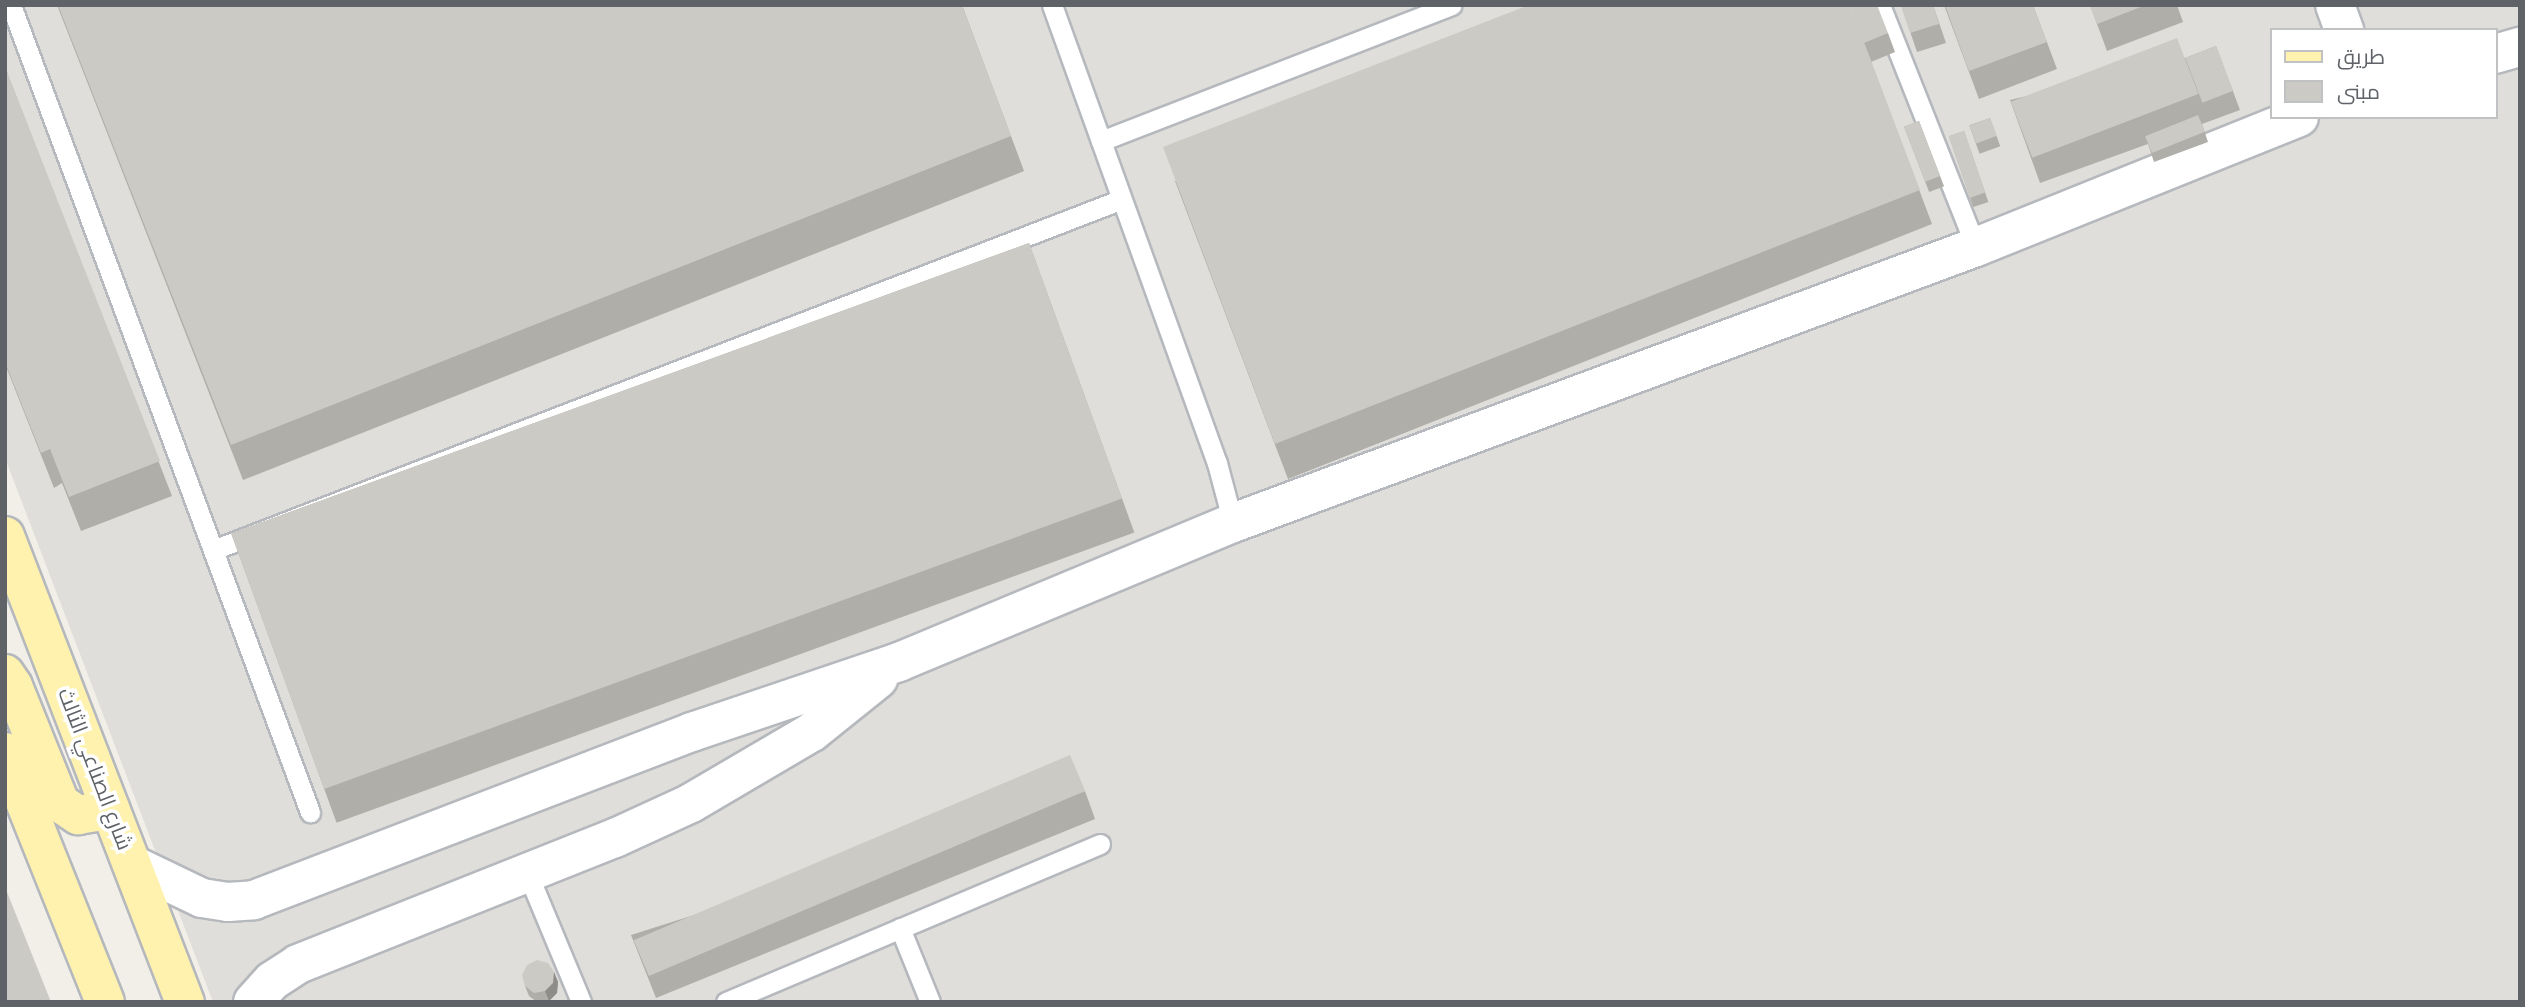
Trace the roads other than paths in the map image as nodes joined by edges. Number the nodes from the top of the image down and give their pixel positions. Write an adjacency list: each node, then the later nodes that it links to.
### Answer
1 (11, 5): 15 (lane)
2 (1052, 5): 10 (lane)
3 (1452, 5): 10 (lane)
4 (1880, 5): 12 (lane)
5 (2335, 5): 6 (street)
6 (2343, 28)
7 (2520, 47): 8 (street)
8 (2497, 53)
9 (2294, 119): 12 (street)
10 (1101, 141): 11 (lane)
11 (1122, 200): 13 (lane); 15 (lane)
12 (1976, 247): 13 (street)
13 (1233, 523): 16 (street)
14 (5, 536): 19 (main road, شارع الصناعي الثالث)
15 (213, 550): 20 (lane)
16 (899, 662): 22 (street); 23 (street)
17 (5, 674): 19 (main road)
18 (5, 752): 25 (main road)
19 (111, 810): 22 (main road, شارع الصناعي الثالث)
20 (310, 812)
21 (1100, 844): 24 (lane)
22 (133, 865): 26 (main road, شارع الصناعي الثالث)
23 (527, 872): 27 (street); 28 (lane)
24 (900, 928): 29 (lane); 30 (lane)
25 (105, 1002)
26 (185, 1002)
27 (253, 1002)
28 (581, 1002)
29 (726, 1002)
30 (930, 1002)

